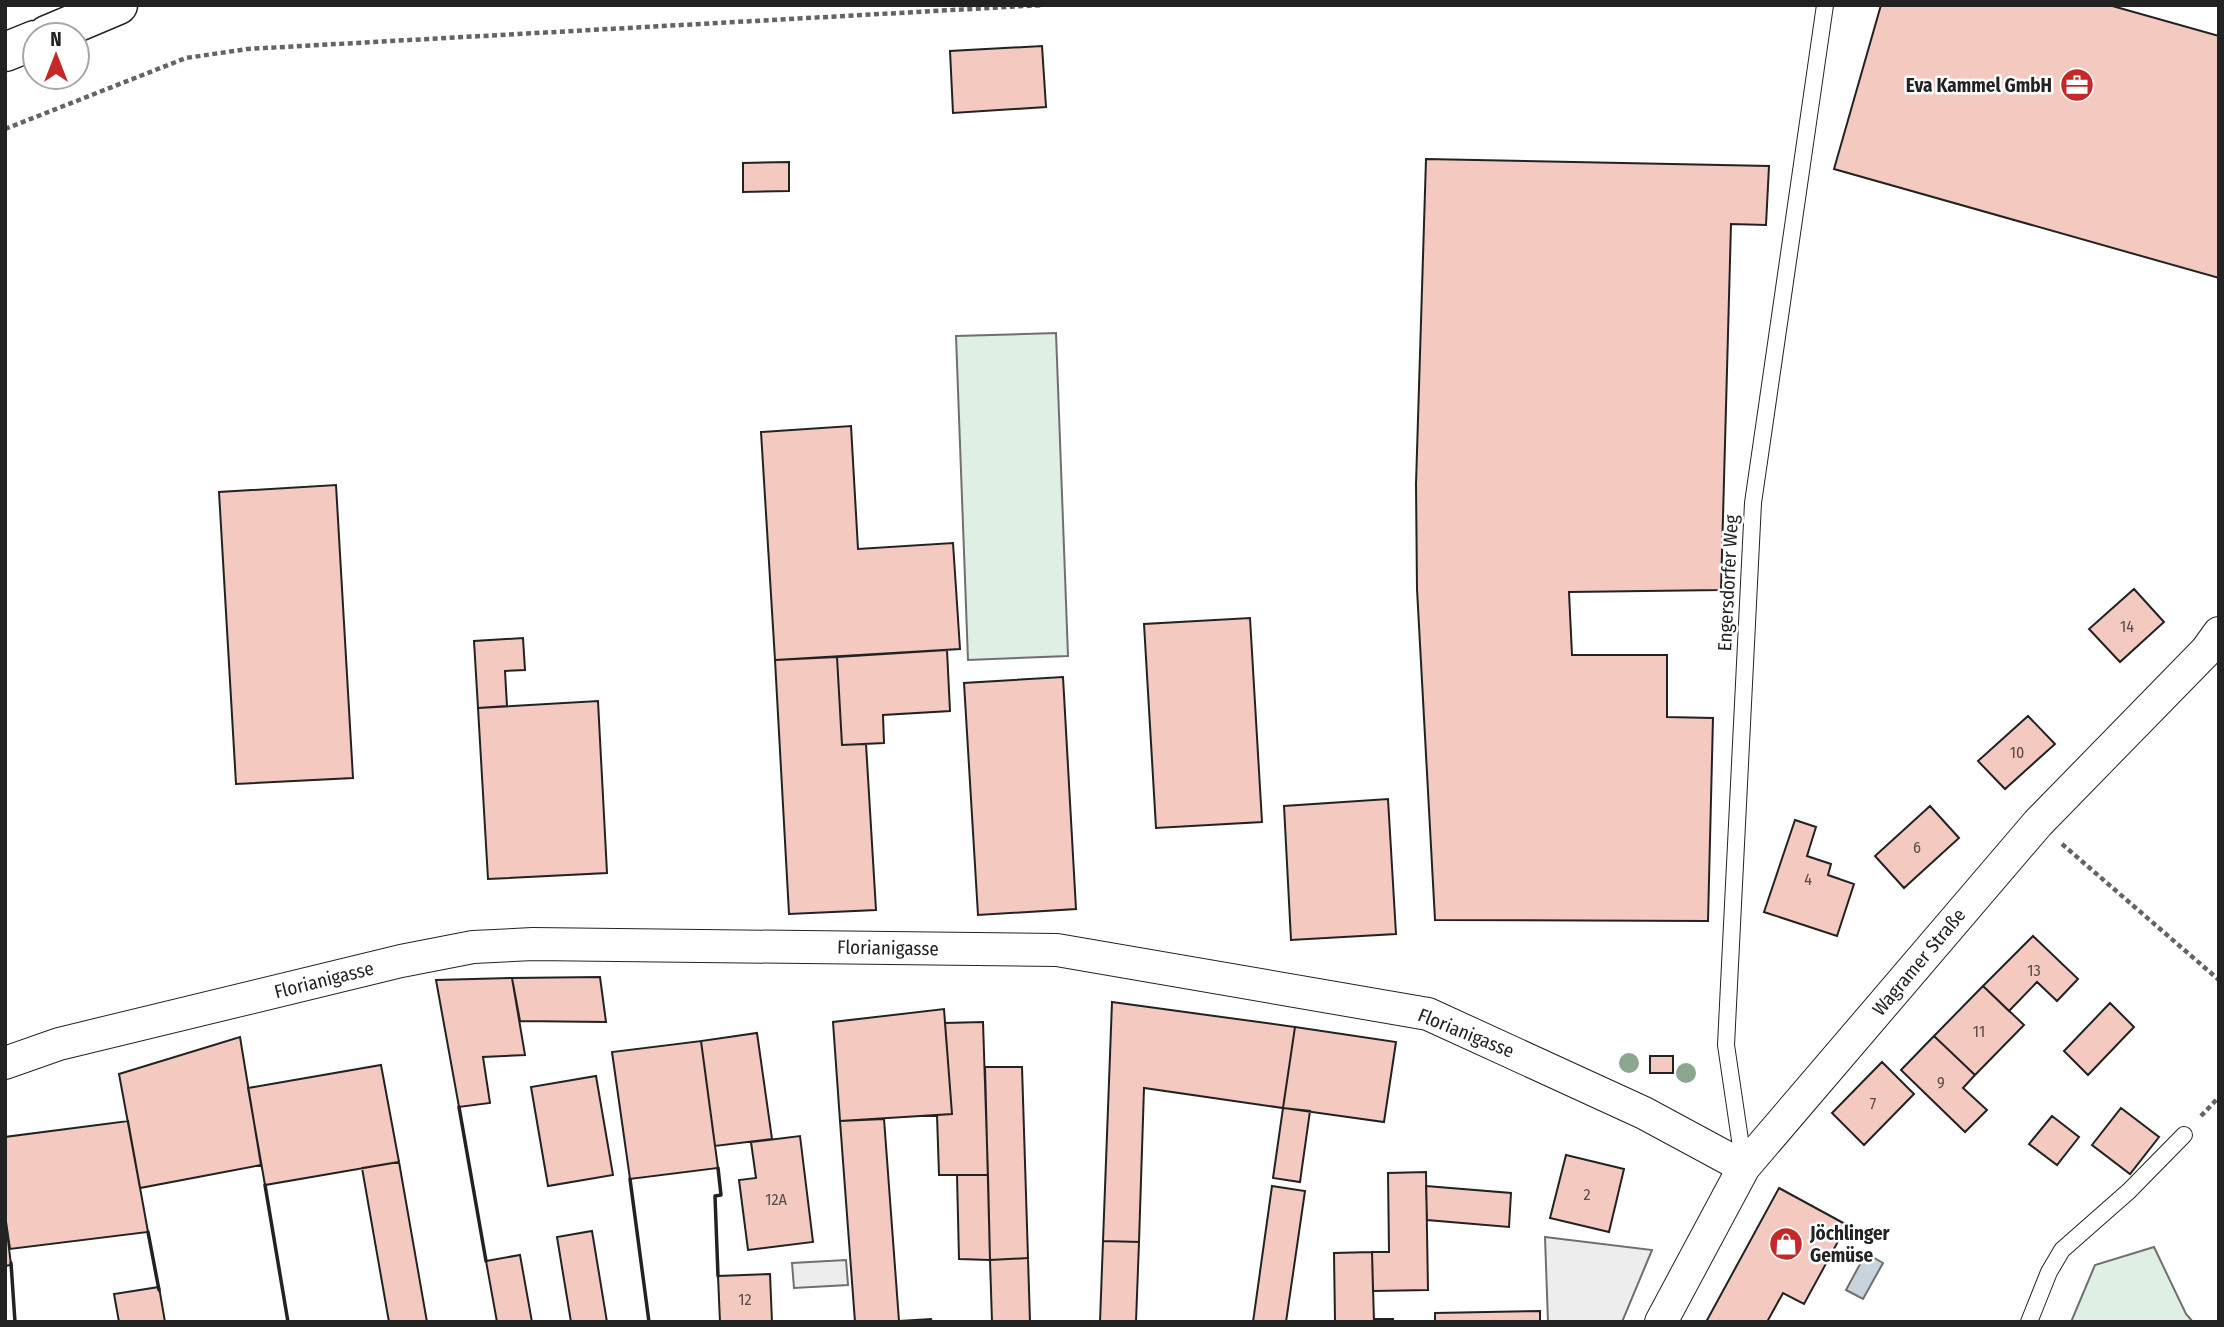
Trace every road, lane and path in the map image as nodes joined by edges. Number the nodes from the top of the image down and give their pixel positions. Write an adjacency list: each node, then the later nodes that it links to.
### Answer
1 (118, 5): 4 (main road)
2 (1043, 5): 5 (path)
3 (1825, 5): 11 (lane, Engersdorfer Weg)
4 (80, 21)
5 (5, 129)
6 (2219, 633): 7 (street, Wagramer Straße)
7 (2038, 823): 8 (path); 11 (street, Wagramer Straße)
8 (2219, 980)
9 (5, 1063): 11 (street, Florianigasse)
10 (2184, 1135): 13 (lane)
11 (1744, 1167): 12 (street, Wagramer Straße)
12 (1661, 1322)
13 (2029, 1322)

